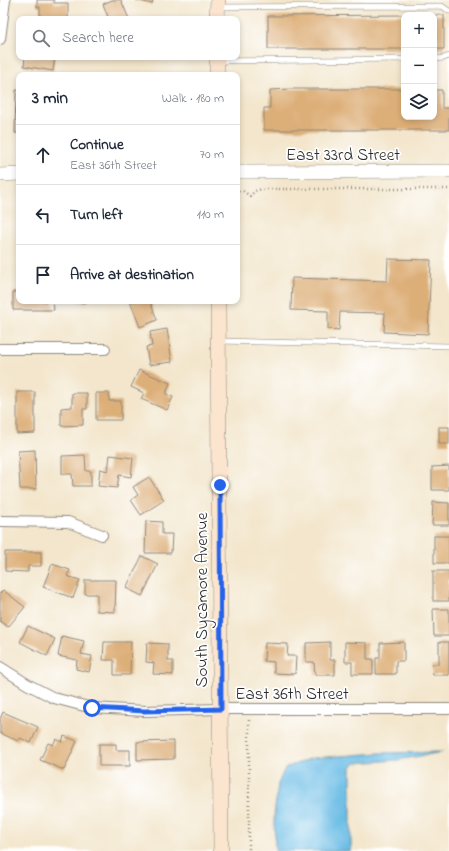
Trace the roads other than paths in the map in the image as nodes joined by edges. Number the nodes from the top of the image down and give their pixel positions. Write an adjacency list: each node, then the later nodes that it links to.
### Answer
1 (5, 0): 4 (street)
2 (218, 9): 3 (lane)
3 (449, 11)
4 (0, 39)
5 (449, 56): 6 (lane)
6 (437, 58)
7 (401, 59): 8 (lane)
8 (217, 64)
9 (449, 171): 10 (street, East 33rd Street)
10 (240, 172)
11 (16, 174): 12 (street)
12 (0, 175)
13 (218, 304): 14 (main road, South Sycamore Avenue)
14 (218, 341): 15 (lane); 21 (main road, South Sycamore Avenue)
15 (449, 346)
16 (0, 349): 17 (street)
17 (105, 349)
18 (0, 521): 19 (street)
19 (102, 535)
20 (0, 667): 21 (street, East 36th Street)
21 (221, 709): 22 (street, East 36th Street); 23 (main road, South Sycamore Avenue)
22 (449, 710)
23 (221, 851)

